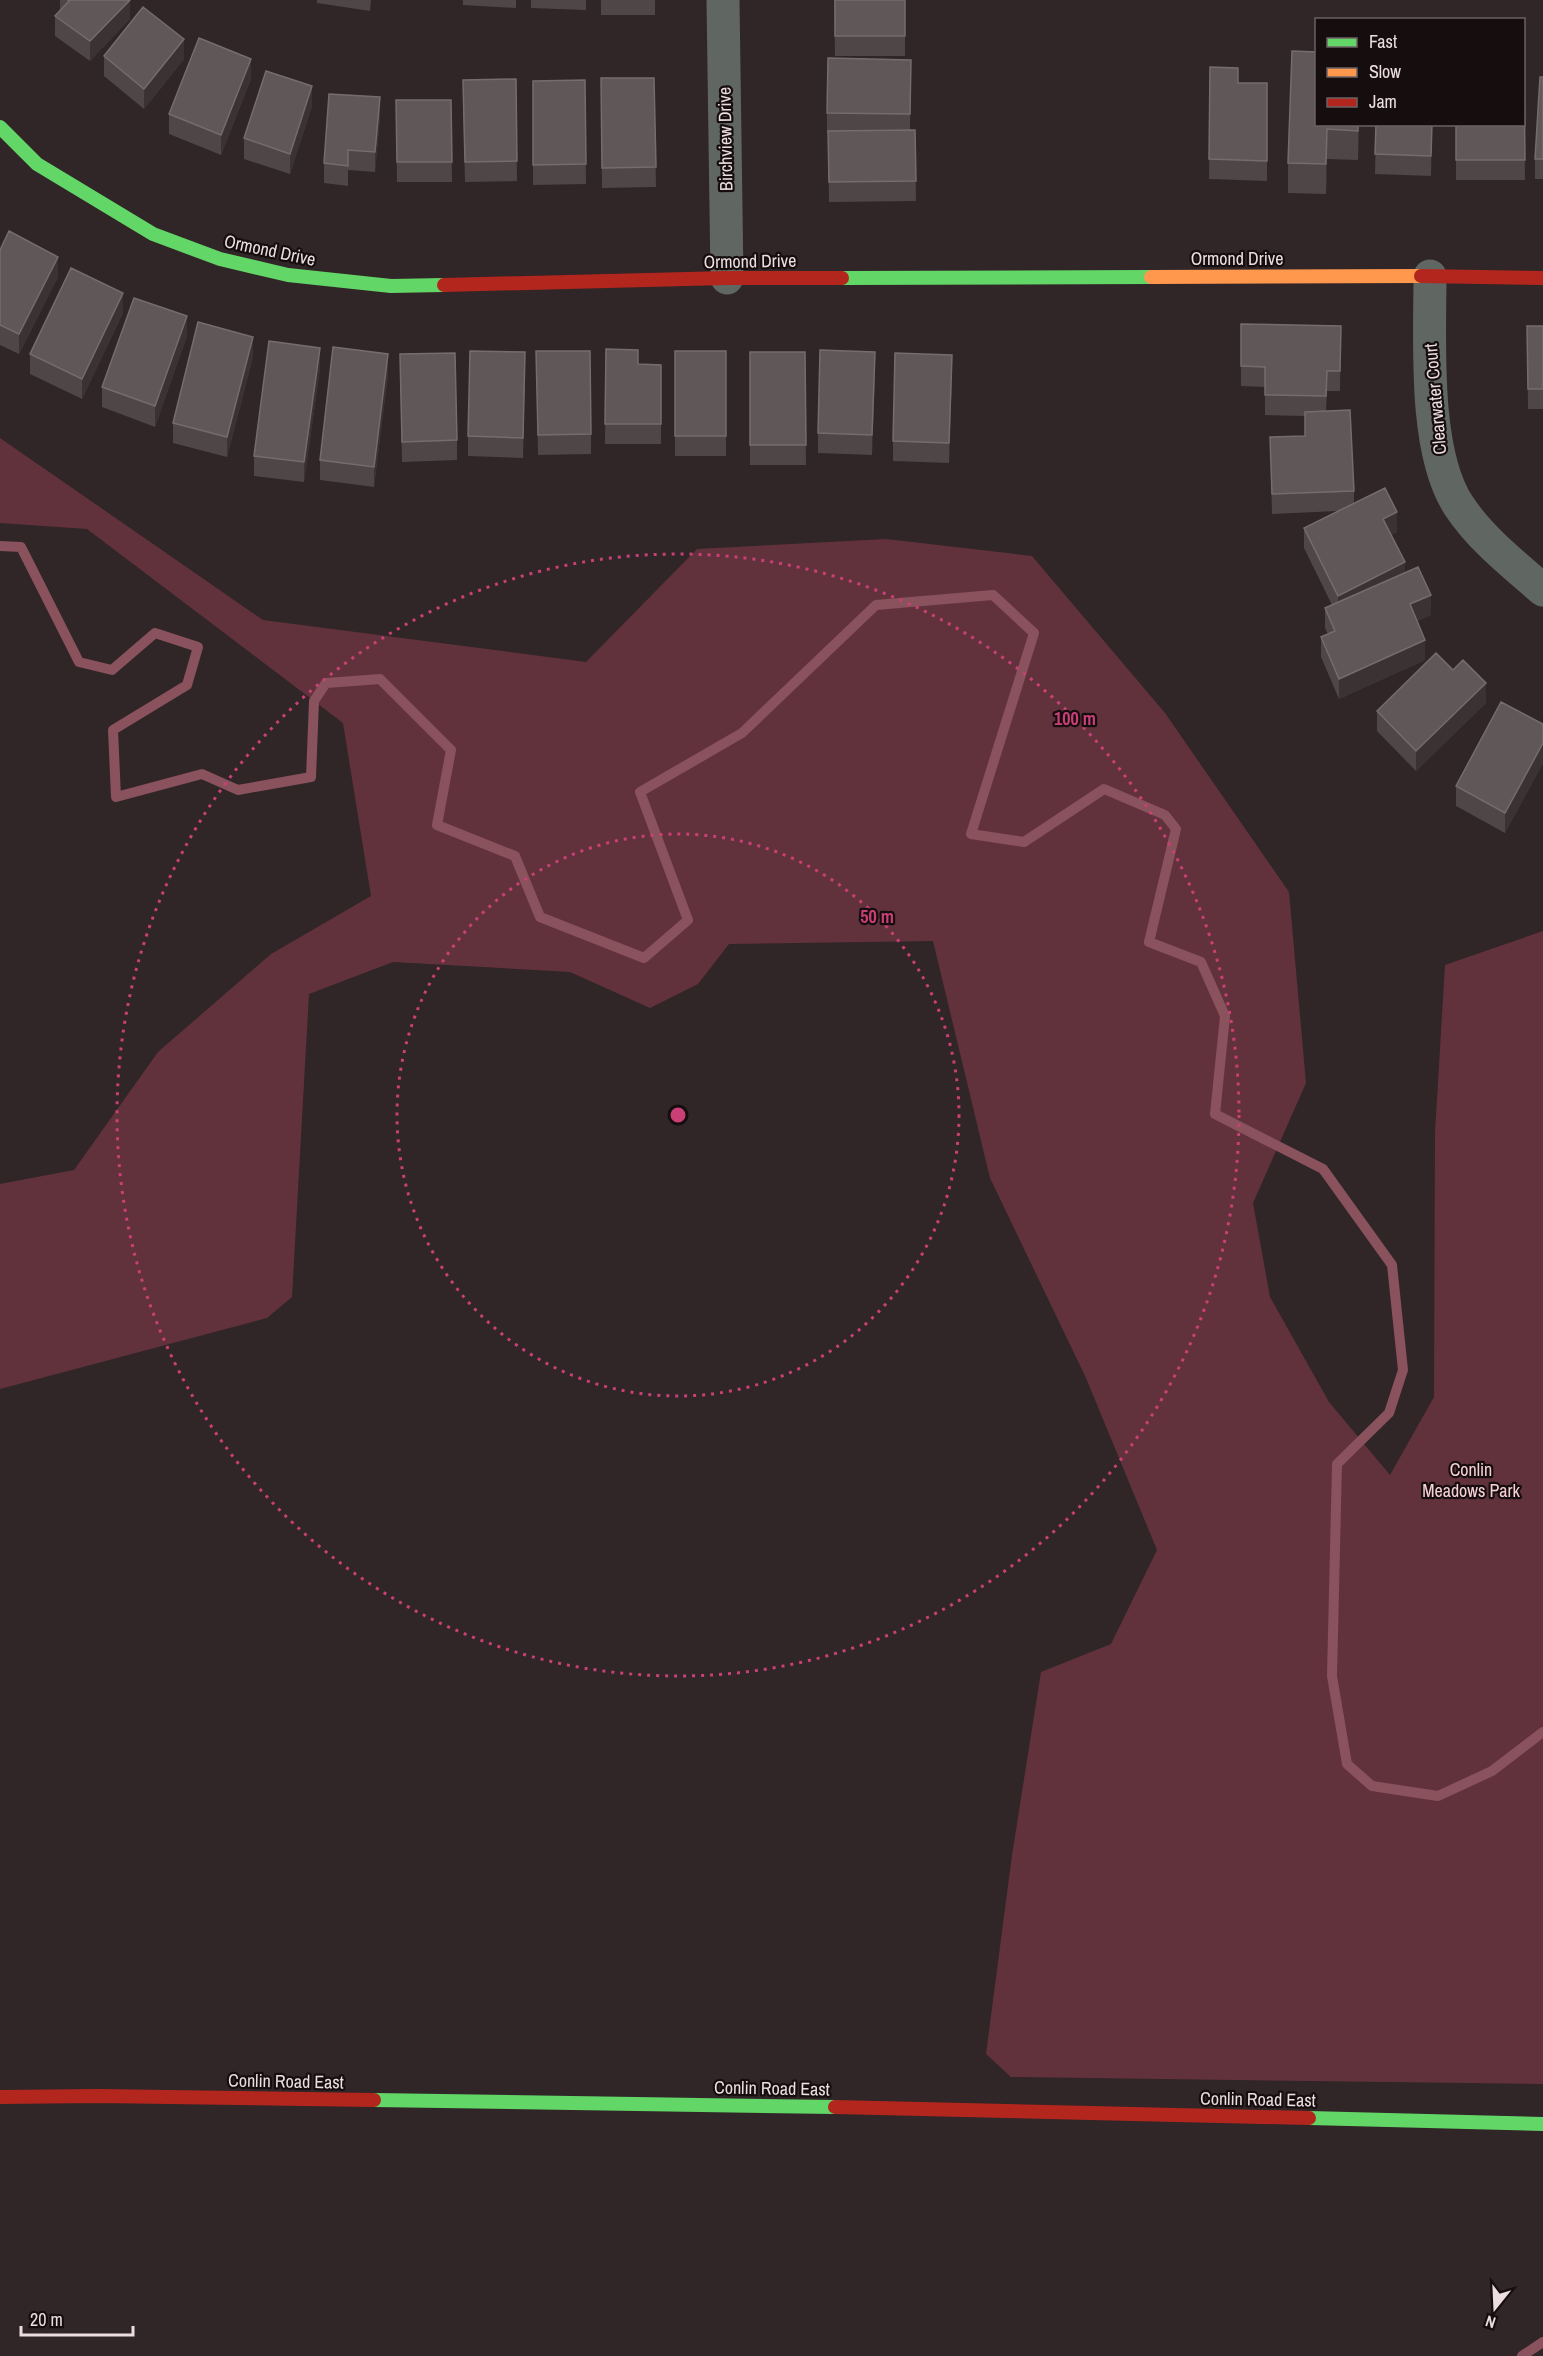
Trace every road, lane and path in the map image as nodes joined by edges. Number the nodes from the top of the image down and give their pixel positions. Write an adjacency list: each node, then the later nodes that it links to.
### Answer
1 (723, 0): 4 (street, Birchview Drive)
2 (0, 127): 4 (street, Ormond Drive)
3 (1430, 276): 4 (street, Ormond Drive); 5 (street, Ormond Drive); 6 (street, Clearwater Court)
4 (728, 278)
5 (1543, 278)
6 (1543, 590)
7 (0, 2097): 8 (street, Conlin Road East)
8 (1543, 2124)

